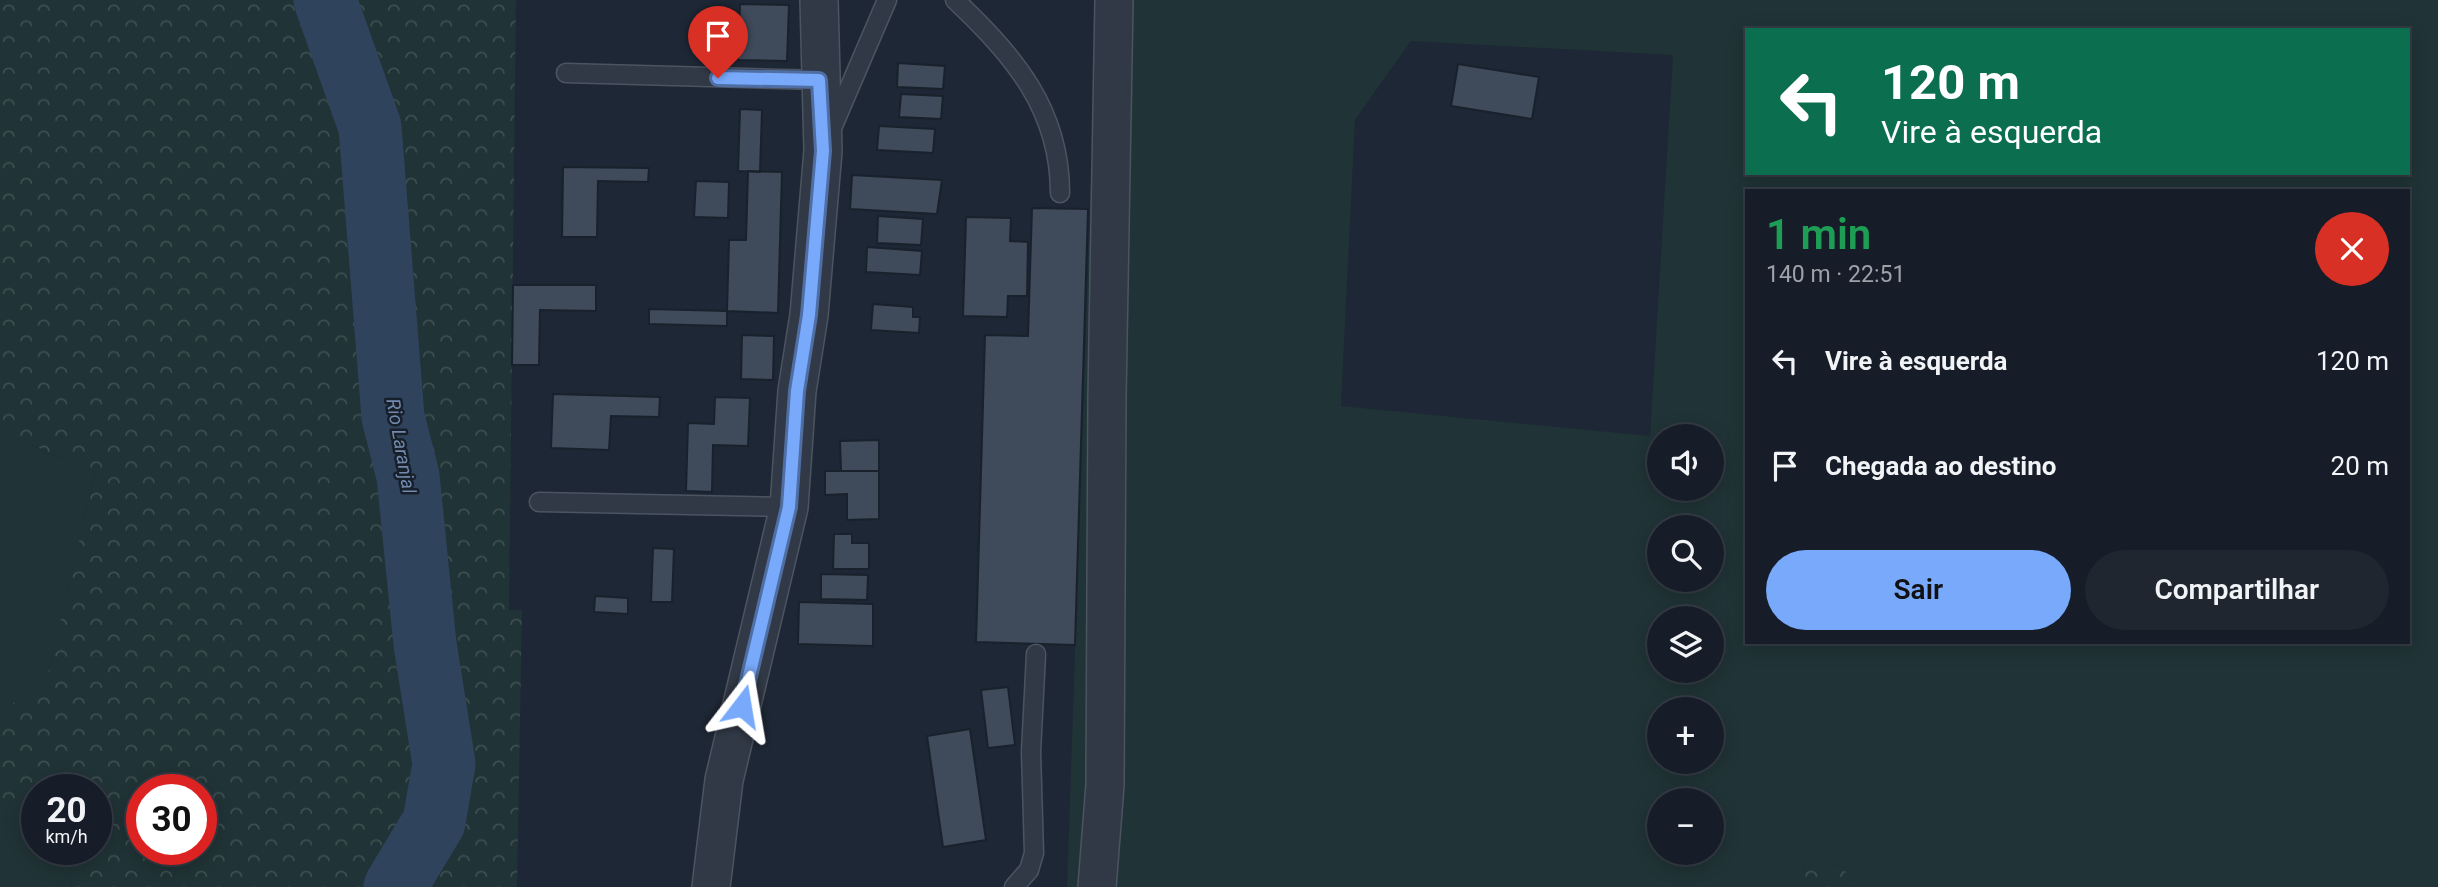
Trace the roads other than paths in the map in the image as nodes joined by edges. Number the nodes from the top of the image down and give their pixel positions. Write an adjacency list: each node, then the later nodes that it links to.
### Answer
1 (819, 0): 6 (street)
2 (887, 0): 7 (lane)
3 (955, 0): 8 (lane)
4 (1114, 0): 14 (street)
5 (566, 74): 6 (lane)
6 (819, 80): 7 (street)
7 (823, 151): 10 (street)
8 (1060, 193)
9 (539, 502): 10 (lane)
10 (789, 507): 12 (street)
11 (1036, 654): 13 (lane)
12 (711, 887)
13 (1014, 887)
14 (1097, 887)

